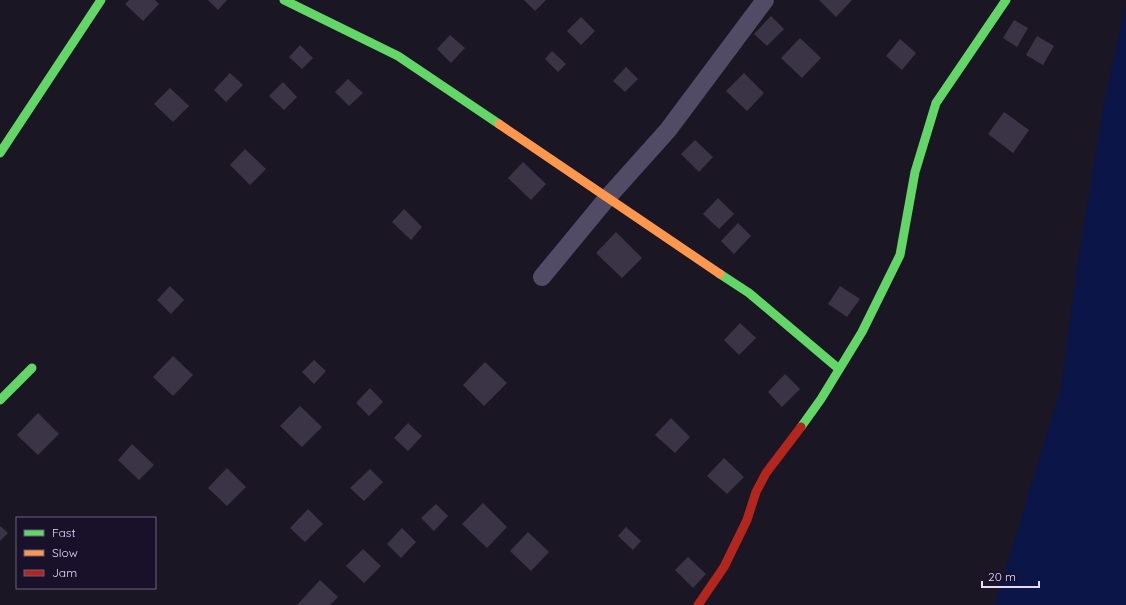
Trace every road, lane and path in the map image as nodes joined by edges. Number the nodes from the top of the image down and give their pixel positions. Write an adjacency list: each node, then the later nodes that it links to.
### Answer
1 (101, 0): 5 (street)
2 (284, 0): 6 (street)
3 (765, 0): 6 (street)
4 (1006, 0): 9 (street)
5 (0, 153)
6 (608, 197): 7 (street); 9 (street)
7 (542, 277)
8 (32, 368): 10 (street)
9 (839, 369): 11 (street)
10 (0, 400)
11 (698, 605)

